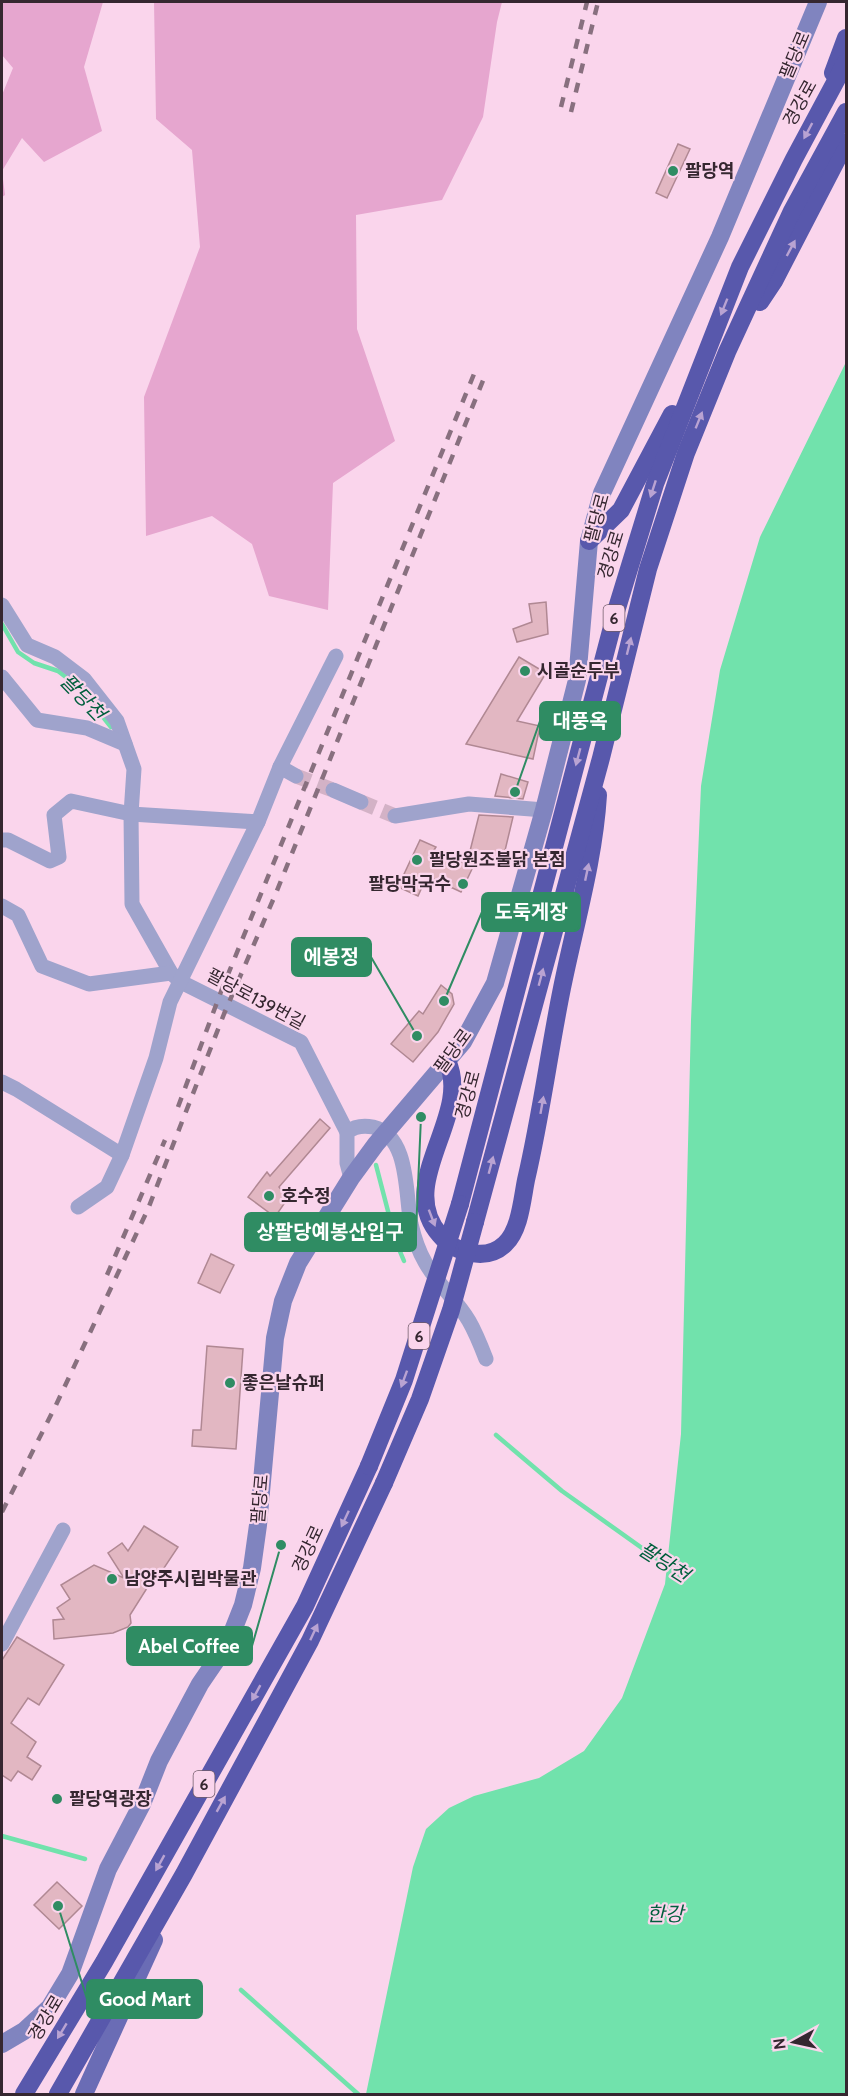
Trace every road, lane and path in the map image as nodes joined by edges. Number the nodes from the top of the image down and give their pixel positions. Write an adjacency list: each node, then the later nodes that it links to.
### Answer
1 (818, 2): 9 (street, 팔당로)
2 (846, 38): 4 (highway)
3 (846, 62): 4 (highway, 경강로 / 6)
4 (820, 109): 8 (highway, 경강로 / 6, one-way to 8)
5 (846, 112): 7 (highway, 6)
6 (846, 142): 7 (highway, one-way to 6)
7 (727, 352): 14 (highway, 6, one-way to 7)
8 (706, 355): 9 (highway); 38 (highway, 경강로 / 6, one-way to 38, bridge)
9 (589, 541): 19 (street, 팔당로)
10 (2, 605): 13 (street)
11 (336, 656): 15 (street)
12 (2, 677): 13 (street)
13 (125, 744): 20 (street)
14 (600, 758): 26 (highway, one-way to 14); 36 (highway, 6, one-way to 14, bridge)
15 (280, 768): 16 (street); 22 (street)
16 (297, 776)
17 (333, 790): 18 (street)
18 (362, 802)
19 (544, 810): 21 (street); 26 (street, 팔당로)
20 (131, 814): 22 (street); 23 (street); 25 (street)
21 (395, 816)
22 (258, 822): 25 (street)
23 (2, 840)
24 (2, 906): 25 (street)
25 (176, 977): 28 (street, 팔당로139번길); 30 (street)
26 (447, 1061): 29 (street, 팔당로)
27 (2, 1082): 30 (street)
28 (347, 1132): 29 (street); 31 (street)
29 (381, 1138): 31 (street, 팔당로); 33 (street)
30 (122, 1155): 32 (street)
31 (356, 1173): 37 (street, 팔당로)
32 (78, 1207)
33 (486, 1359)
34 (63, 1530): 35 (street)
35 (2, 1644)
36 (184, 1874): 39 (highway, 6); 40 (main road)
37 (2, 2044)
38 (24, 2094)
39 (58, 2094)
40 (84, 2094)

